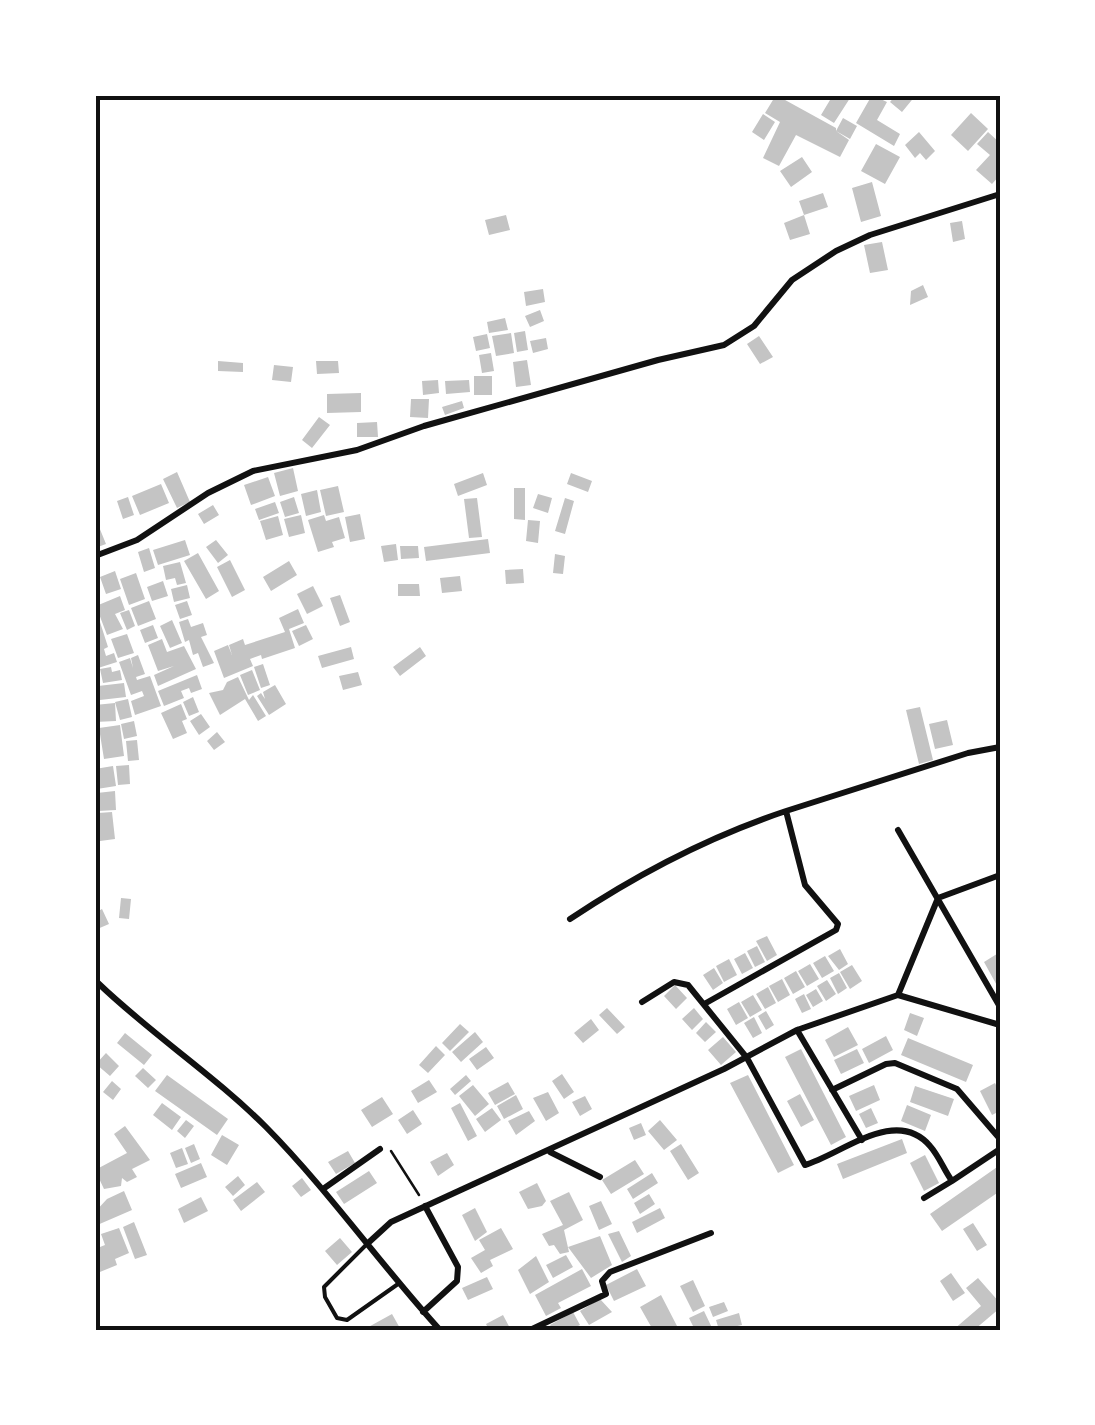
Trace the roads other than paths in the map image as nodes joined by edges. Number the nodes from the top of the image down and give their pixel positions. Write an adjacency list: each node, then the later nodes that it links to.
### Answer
1 (1000, 194): 2 (street)
2 (95, 556)
3 (1000, 746): 4 (street)
4 (786, 812): 8 (street); 12 (street)
5 (898, 830): 7 (street)
6 (1000, 875): 7 (street)
7 (938, 898): 10 (street); 13 (street)
8 (570, 918)
9 (96, 982): 25 (street)
10 (898, 996): 14 (street); 15 (street)
11 (642, 1002): 12 (street)
12 (706, 1003): 16 (street)
13 (1000, 1006)
14 (1000, 1025)
15 (797, 1030): 16 (street); 17 (street)
16 (748, 1058): 19 (street); 22 (street)
17 (832, 1090): 18 (street); 19 (street)
18 (1000, 1139)
19 (862, 1140): 24 (street)
20 (380, 1149): 25 (street)
21 (1000, 1149): 24 (street)
22 (549, 1151): 23 (street); 27 (street)
23 (600, 1178)
24 (952, 1181): 26 (street)
25 (323, 1189): 29 (street)
26 (924, 1198)
27 (425, 1206): 29 (street); 31 (street)
28 (711, 1233): 33 (street)
29 (367, 1244): 30 (street); 30 (lane)
30 (398, 1284): 31 (street)
31 (424, 1312): 32 (street)
32 (440, 1330)
33 (530, 1330)

